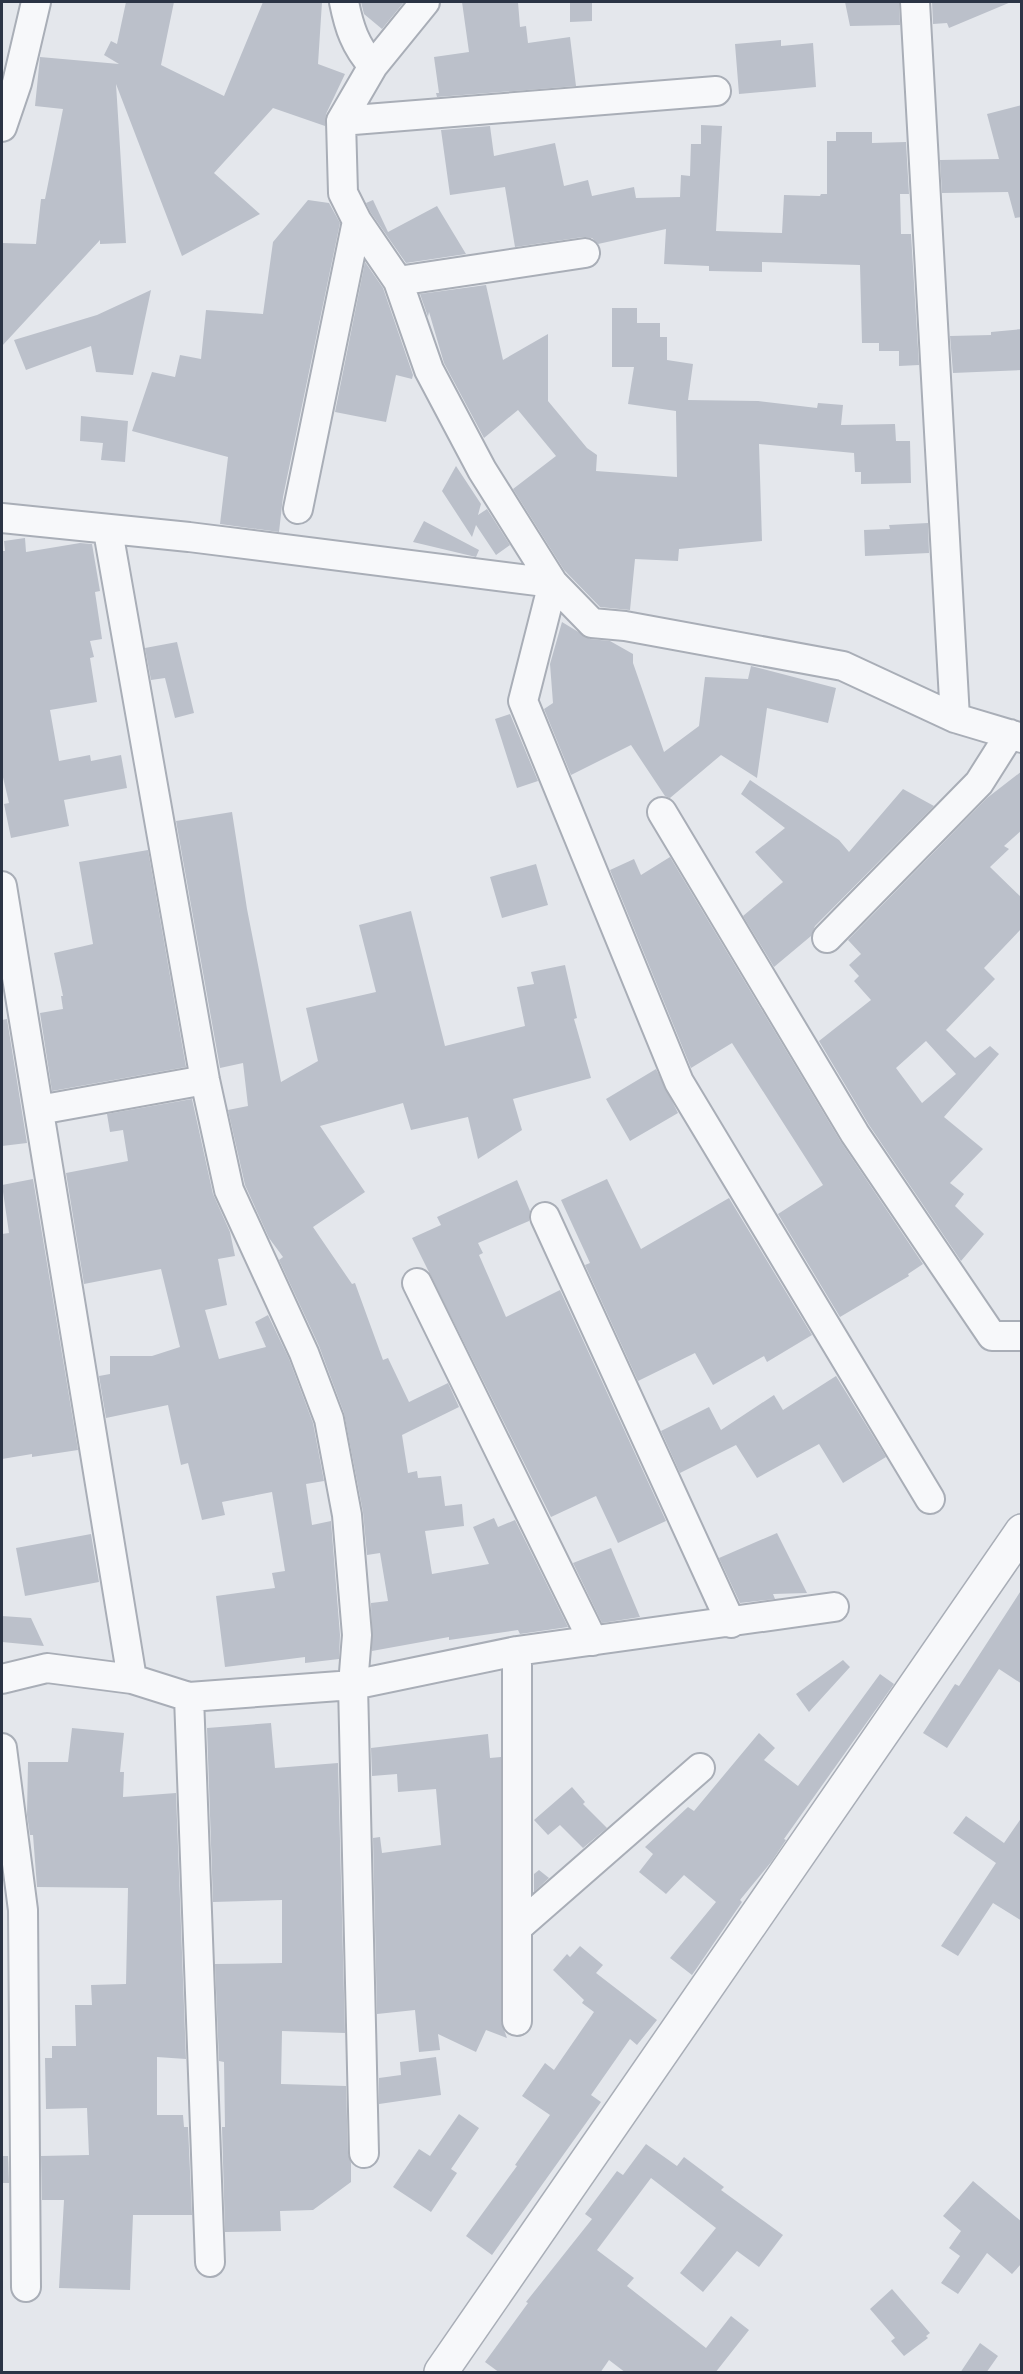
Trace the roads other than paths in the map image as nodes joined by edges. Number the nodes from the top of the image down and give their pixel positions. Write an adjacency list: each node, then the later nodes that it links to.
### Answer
1 (36, 2): 6 (street)
2 (344, 2): 5 (street)
3 (425, 2): 5 (street)
4 (915, 2): 17 (street)
5 (373, 66): 8 (street)
6 (9, 77): 9 (street)
7 (716, 91): 8 (street)
8 (341, 121): 10 (street)
9 (2, 128)
10 (357, 221): 12 (street); 13 (street)
11 (585, 253): 12 (street)
12 (398, 281): 16 (street)
13 (298, 509)
14 (2, 518): 15 (street)
15 (108, 531): 16 (street); 22 (street)
16 (554, 582): 17 (street); 27 (street)
17 (955, 718): 18 (street)
18 (1016, 736): 21 (street)
19 (662, 812): 26 (street)
20 (2, 886): 23 (street)
21 (827, 938)
22 (205, 1080): 23 (street); 35 (street)
23 (39, 1110): 34 (street)
24 (545, 1217): 30 (street)
25 (417, 1283): 31 (street)
26 (1022, 1336)
27 (930, 1499)
28 (1022, 1531): 44 (street)
29 (834, 1607): 30 (street)
30 (731, 1623): 31 (street)
31 (593, 1641): 32 (street)
32 (517, 1652): 35 (street); 39 (street)
33 (2, 1679): 34 (street)
34 (132, 1679): 36 (street)
35 (353, 1685): 36 (street); 41 (street)
36 (189, 1697): 42 (street)
37 (2, 1748): 43 (street)
38 (700, 1768): 39 (street)
39 (517, 1928): 40 (street)
40 (517, 2021)
41 (364, 2153)
42 (210, 2262)
43 (26, 2287)
44 (441, 2373)

